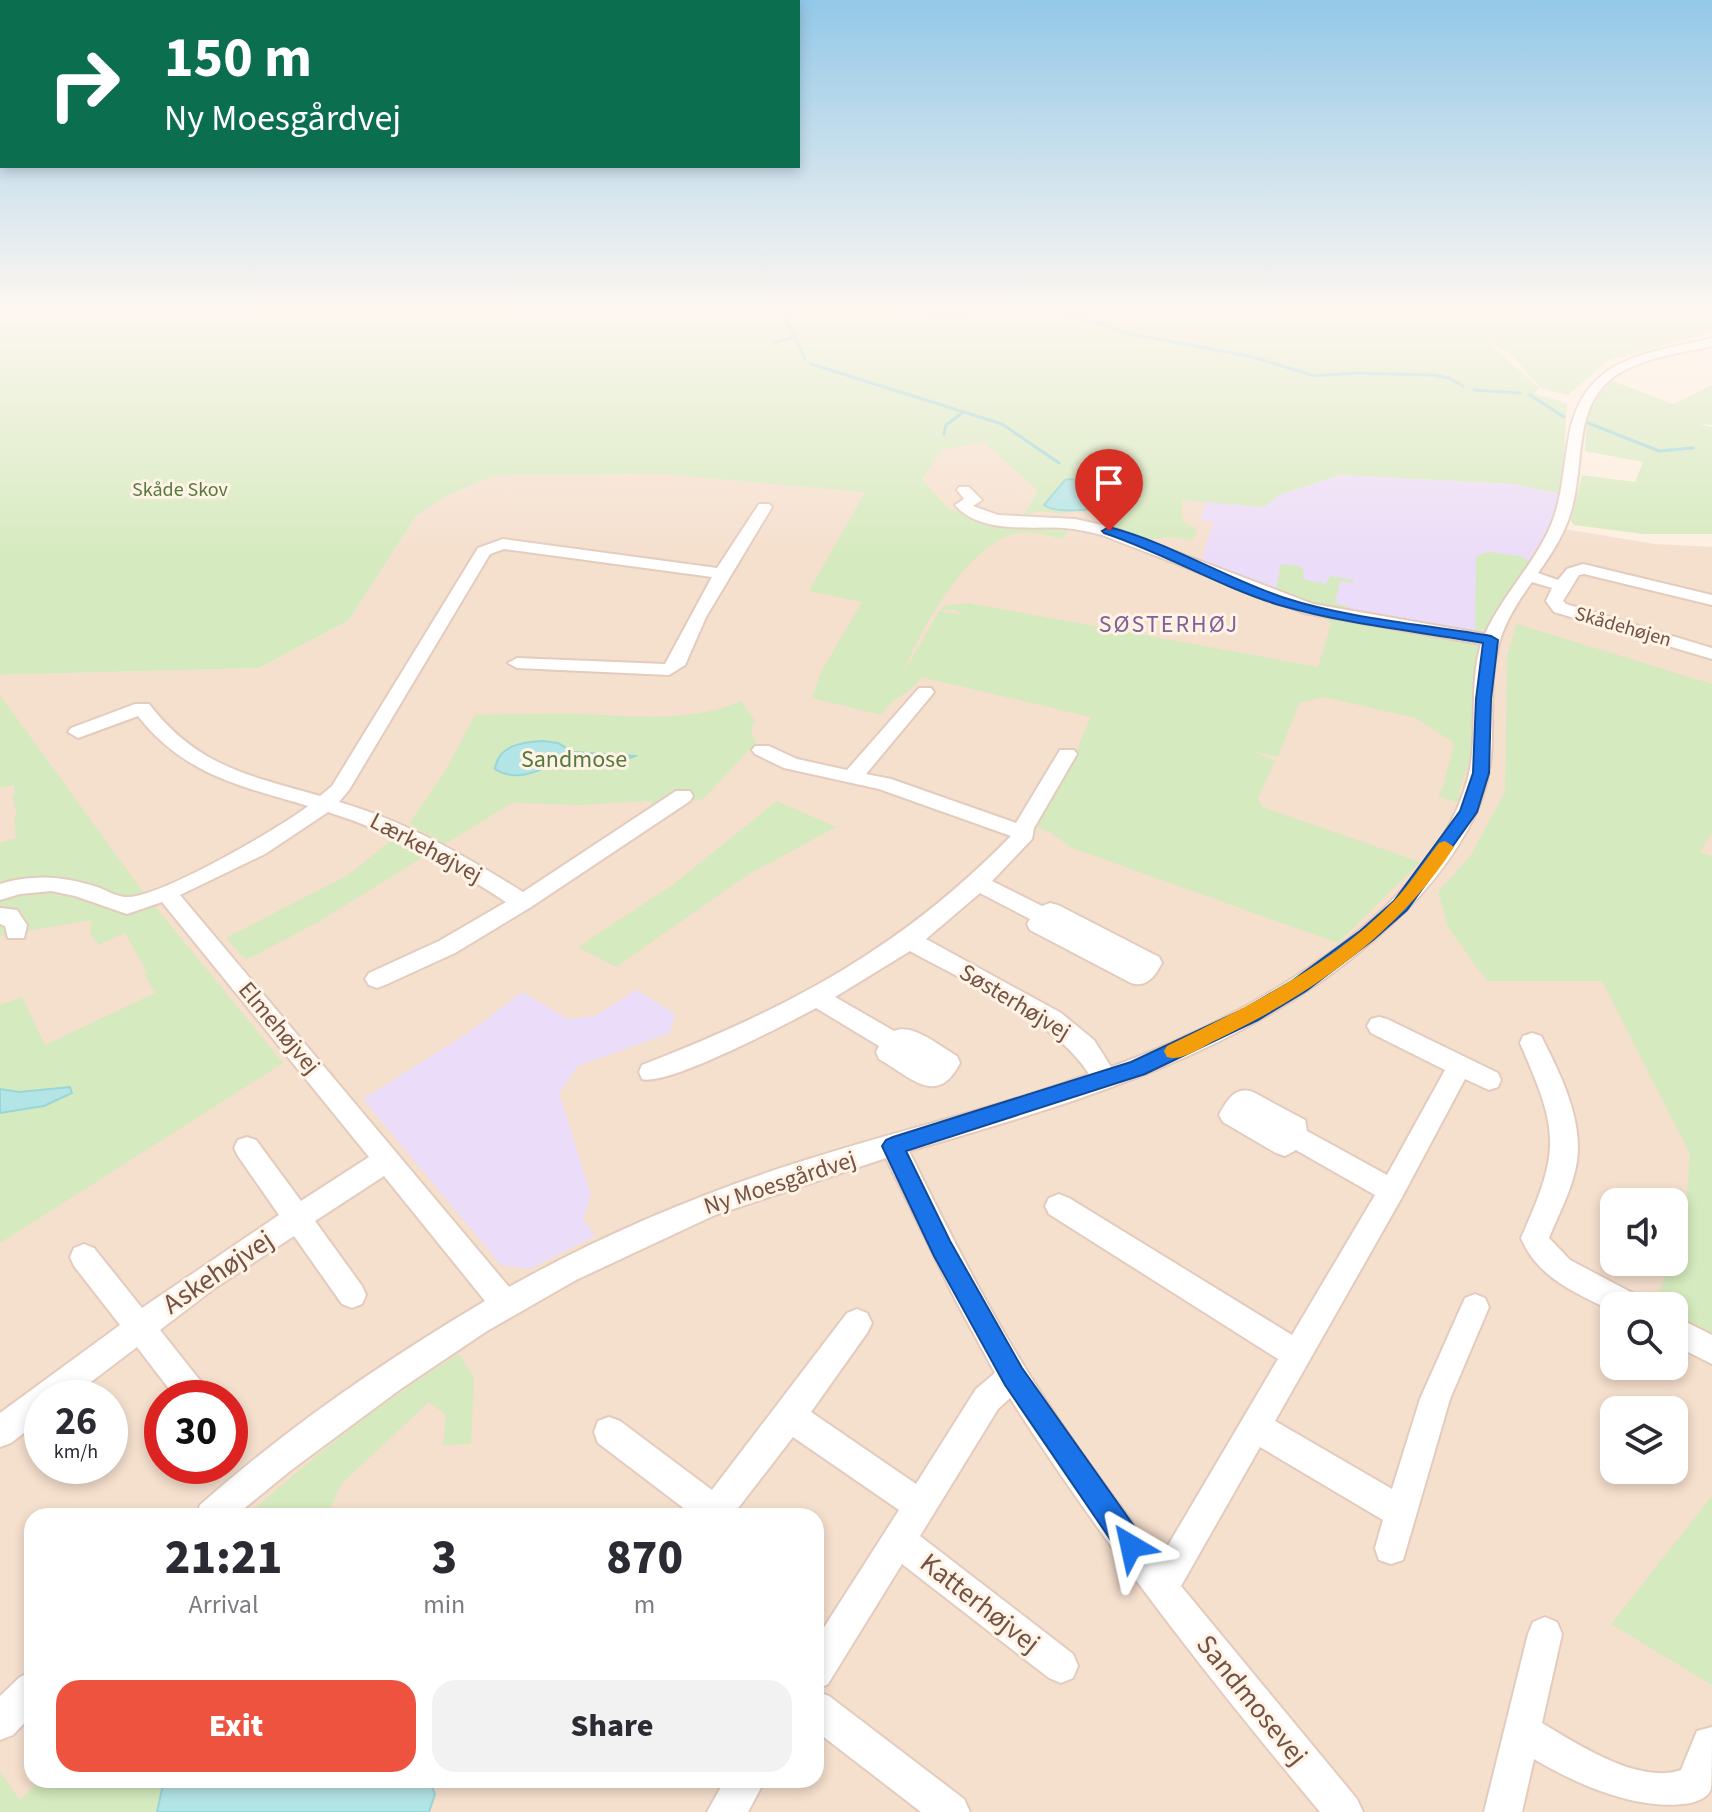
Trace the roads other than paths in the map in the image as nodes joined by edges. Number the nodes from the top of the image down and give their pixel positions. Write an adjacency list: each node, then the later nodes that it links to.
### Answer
1 (1590, 393): 5 (street, Ny Moesgårdvej)
2 (964, 490): 8 (street)
3 (764, 507): 4 (street)
4 (722, 574): 10 (street); 17 (street)
5 (1527, 575): 6 (street, Skådehøjen); 8 (street, Ny Moesgårdvej)
6 (1562, 586): 7 (street, Skådehøjen); 9 (street, Skådehøjen)
7 (1712, 600)
8 (1491, 640): 34 (street, Ny Moesgårdvej)
9 (1712, 654)
10 (517, 663)
11 (925, 692): 15 (street)
12 (78, 732): 17 (street)
13 (762, 750): 15 (street)
14 (1067, 754): 18 (street)
15 (852, 777): 18 (street)
16 (683, 796): 22 (street)
17 (324, 805): 21 (street); 22 (street, Lærkehøjvej)
18 (1025, 834): 19 (street)
19 (978, 883): 24 (street); 26 (street)
20 (2, 886): 21 (street)
21 (166, 893): 39 (street, Elmehøjvej)
22 (523, 902): 27 (street)
23 (0, 916): 25 (street)
24 (1044, 917)
25 (16, 932)
26 (909, 940): 28 (street); 34 (street, Søsterhøjvej)
27 (377, 979)
28 (816, 997): 31 (street); 33 (street)
29 (1379, 1026): 32 (street)
30 (1532, 1043): 44 (street)
31 (896, 1044)
32 (1460, 1065): 35 (street); 40 (street)
33 (651, 1072)
34 (1106, 1080): 37 (street, Ny Moesgårdvej)
35 (1489, 1080)
36 (1291, 1135): 40 (street)
37 (893, 1146): 46 (street, Ny Moesgårdvej); 53 (street, Sandmosevej)
38 (247, 1148): 42 (street, Askehøjvej)
39 (388, 1159): 42 (street, Askehøjvej); 46 (street, Elmehøjvej)
40 (1392, 1191): 52 (street)
41 (1059, 1206): 52 (street)
42 (297, 1218): 45 (street, Askehøjvej); 49 (street, Askehøjvej)
43 (84, 1257): 49 (street, Askehøjvej)
44 (1604, 1292)
45 (352, 1295)
46 (505, 1303): 62 (street, Ny Moesgårdvej)
47 (1475, 1307): 65 (street)
48 (857, 1323): 57 (street)
49 (139, 1326): 54 (street, Askehøjvej); 55 (street, Askehøjvej)
50 (1688, 1337): 51 (street)
51 (1712, 1350)
52 (1297, 1354): 58 (street)
53 (1014, 1376): 61 (street, Katterhøjvej); 68 (street, Sandmosevej)
54 (68, 1380)
55 (181, 1380)
56 (24, 1414): 59 (street, Askehøjvej)
57 (790, 1416): 61 (street); 64 (street)
58 (1255, 1427): 65 (street); 68 (street)
59 (0, 1432)
60 (609, 1432): 63 (street)
61 (920, 1506): 66 (street, Katterhøjvej)
62 (221, 1508)
63 (710, 1508)
64 (718, 1508)
65 (1401, 1512): 67 (street)
66 (898, 1540): 70 (street, Katterhøjvej); 71 (street, Katterhøjvej)
67 (1391, 1548)
68 (1162, 1587): 80 (street, Sandmosevej)
69 (1545, 1634): 75 (street)
70 (824, 1659)
71 (1061, 1666)
72 (24, 1697): 74 (street)
73 (824, 1715): 79 (street)
74 (0, 1722)
75 (1522, 1731): 76 (street); 81 (street)
76 (1710, 1744)
77 (742, 1788): 78 (street)
78 (726, 1812)
79 (951, 1812)
80 (1344, 1812)
81 (1503, 1812)

